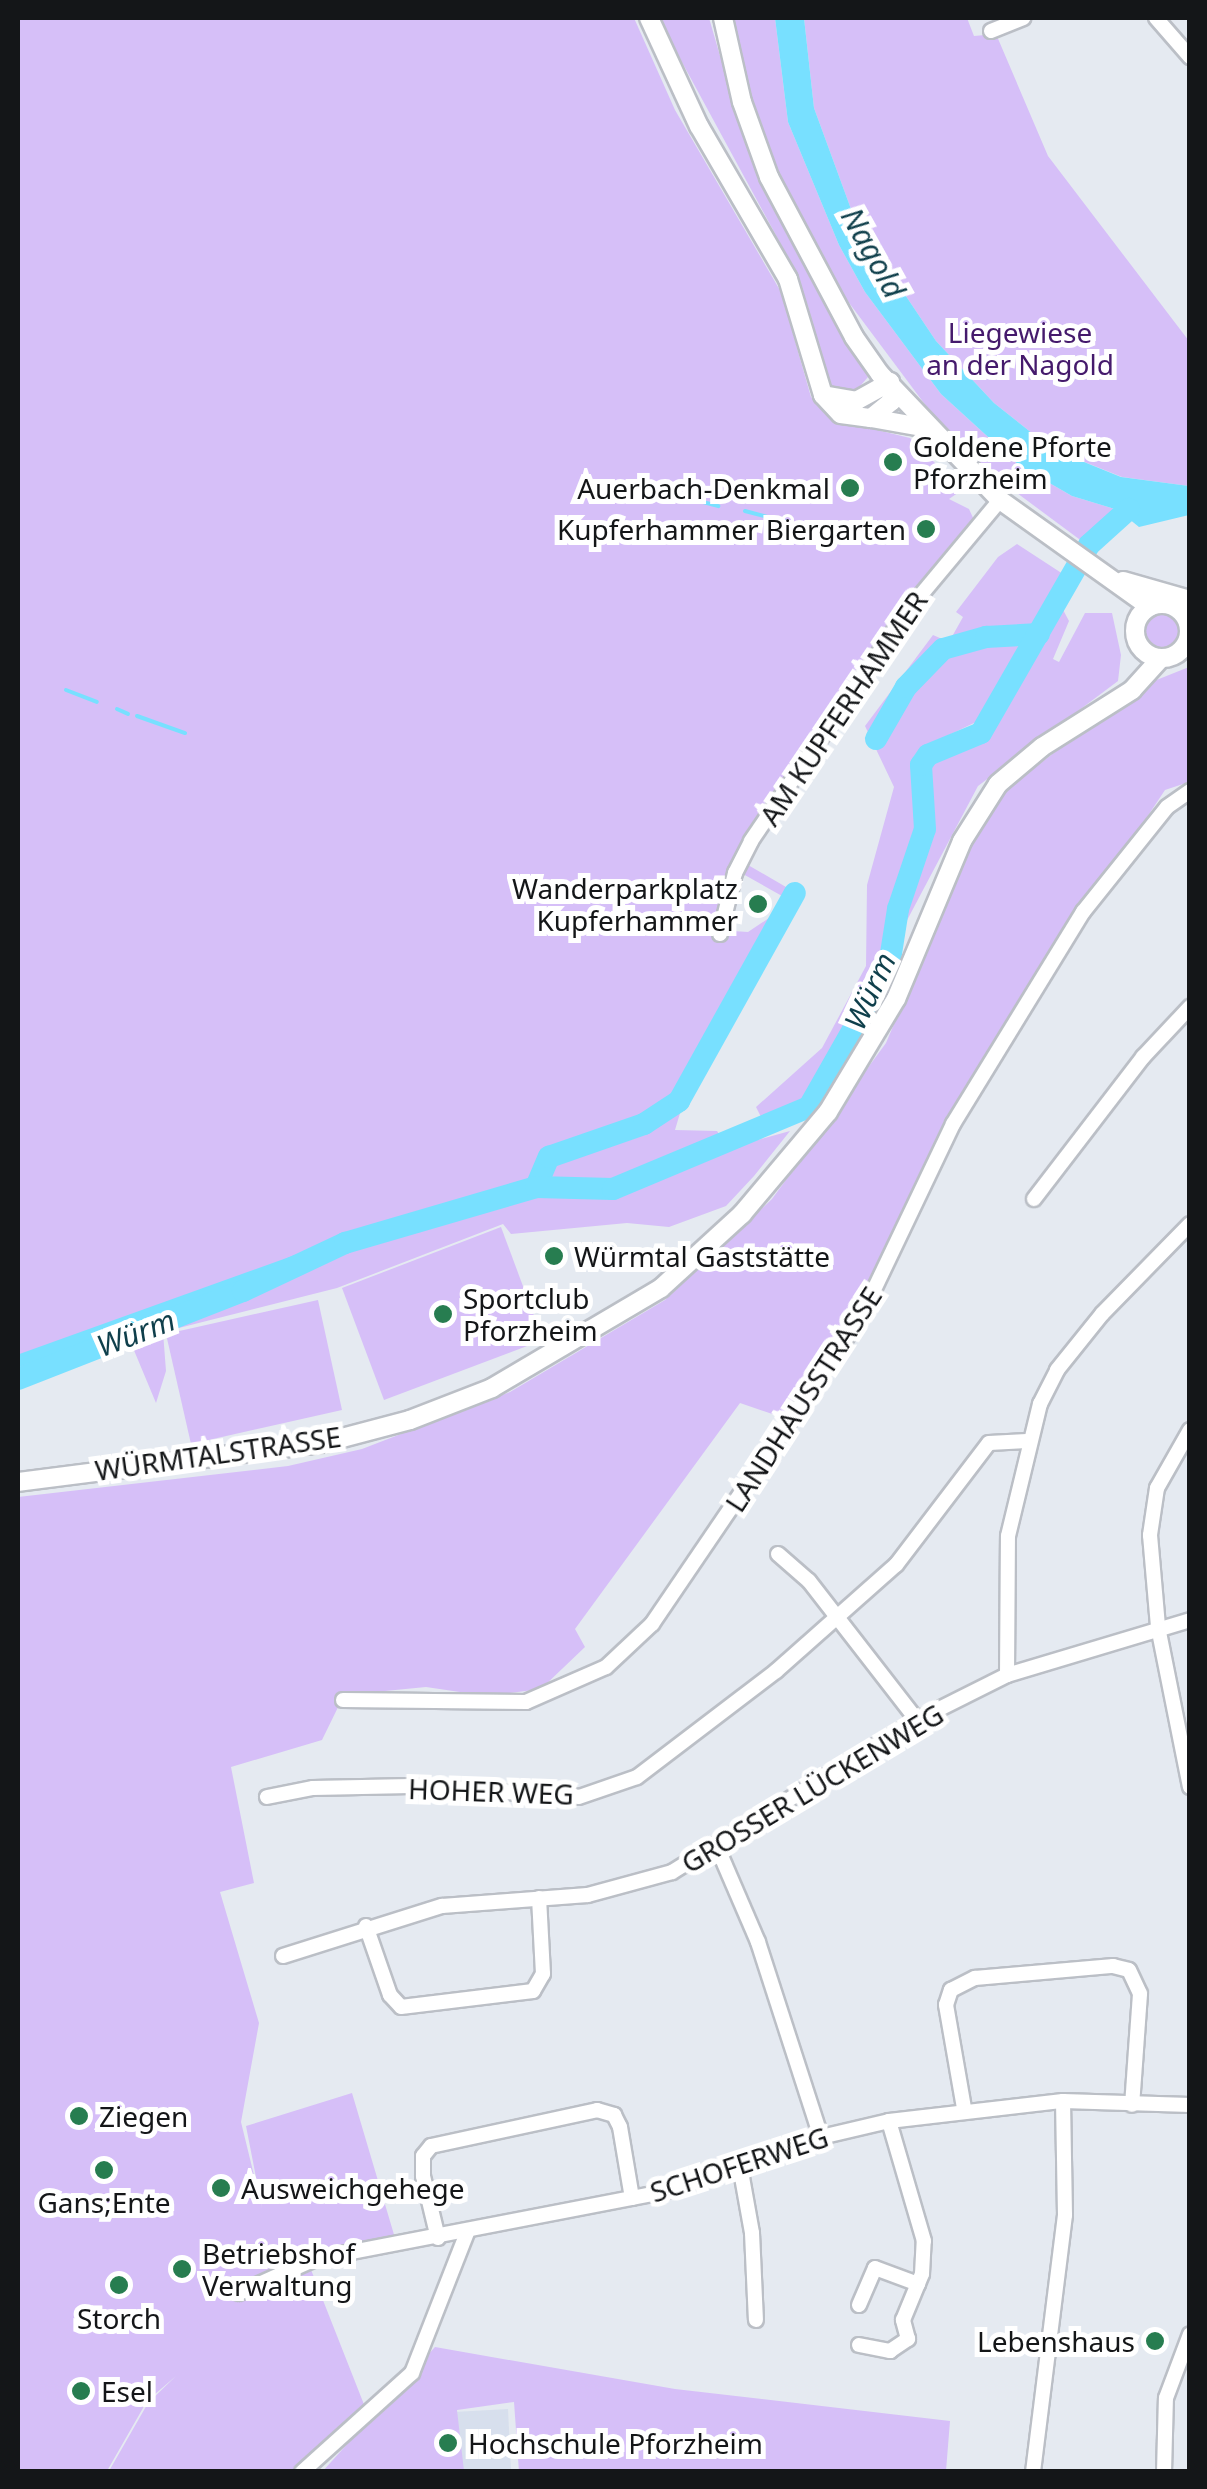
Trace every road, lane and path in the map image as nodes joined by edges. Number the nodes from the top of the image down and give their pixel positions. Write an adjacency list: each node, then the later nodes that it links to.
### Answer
1 (649, 18): 8 (main road)
2 (724, 18): 7 (main road)
3 (1023, 18): 5 (street)
4 (1156, 18): 6 (street)
5 (991, 31)
6 (1190, 57)
7 (890, 382): 8 (main road); 9 (main road); 10 (main road)
8 (823, 395): 9 (main road)
9 (871, 418): 10 (main road)
10 (927, 428): 11 (main road)
11 (1000, 500): 12 (main road); 20 (street, AM KUPFERHAMMER)
12 (1105, 575): 13 (main road); 14 (main road)
13 (1190, 600)
14 (1144, 612): 15 (main road); 16 (main road)
15 (1188, 634): 17 (main road)
16 (1142, 650): 17 (main road); 18 (main road, WÜRMTALSTRASSE)
17 (1161, 658): 18 (main road, WÜRMTALSTRASSE)
18 (1102, 707): 26 (main road, WÜRMTALSTRASSE)
19 (1190, 791): 32 (street, LANDHAUSSTRASSE)
20 (720, 934)
21 (1190, 1007): 22 (street)
22 (1034, 1200)
23 (1190, 1224): 25 (street)
24 (1190, 1430): 30 (street)
25 (1027, 1441): 28 (street, HOHER WEG); 31 (street)
26 (18, 1482)
27 (778, 1554): 28 (street)
28 (837, 1617): 33 (street); 35 (street, HOHER WEG)
29 (1190, 1620): 30 (street, GROSSER LÜCKENWEG)
30 (1158, 1627): 31 (street, GROSSER LÜCKENWEG); 34 (street)
31 (1006, 1674): 33 (street, GROSSER LÜCKENWEG)
32 (343, 1700)
33 (917, 1720): 36 (street, GROSSER LÜCKENWEG)
34 (1190, 1787)
35 (268, 1798)
36 (718, 1849): 37 (street, GROSSER LÜCKENWEG); 45 (street)
37 (538, 1898): 38 (street, GROSSER LÜCKENWEG); 38 (street)
38 (366, 1926): 39 (street, GROSSER LÜCKENWEG)
39 (282, 1956)
40 (1063, 2101): 41 (street, SCHOFERWEG); 43 (street, SCHOFERWEG); 57 (street)
41 (1132, 2105): 42 (street, SCHOFERWEG); 43 (street)
42 (1190, 2105)
43 (964, 2108): 44 (street, SCHOFERWEG)
44 (889, 2121): 45 (street, SCHOFERWEG); 50 (street)
45 (820, 2137): 46 (street, SCHOFERWEG)
46 (740, 2166): 47 (street, SCHOFERWEG); 53 (street)
47 (632, 2198): 48 (street, SCHOFERWEG); 49 (street)
48 (467, 2233): 49 (street, SCHOFERWEG); 56 (street)
49 (438, 2238): 51 (street, SCHOFERWEG)
50 (918, 2284): 52 (street); 55 (street)
51 (239, 2293)
52 (859, 2305)
53 (756, 2320)
54 (1190, 2334): 58 (street)
55 (860, 2345)
56 (302, 2472)
57 (1033, 2472)
58 (1164, 2472)

